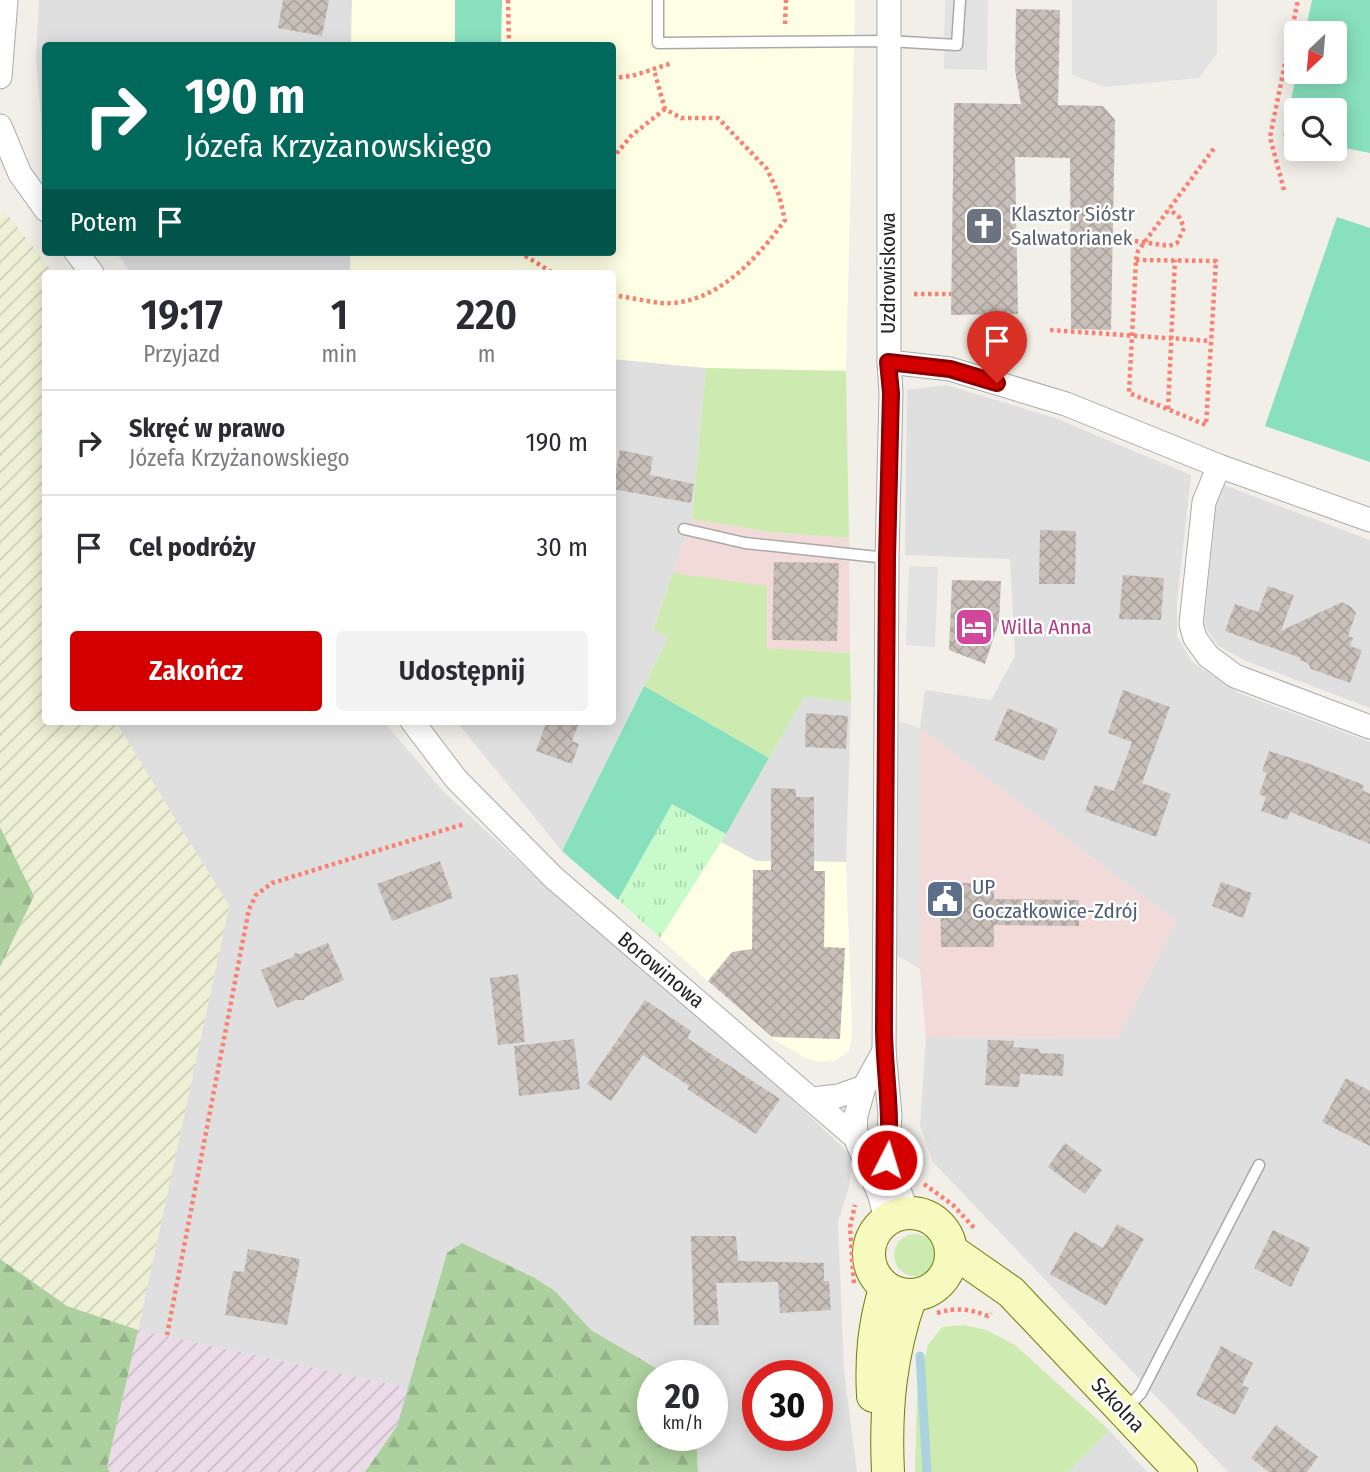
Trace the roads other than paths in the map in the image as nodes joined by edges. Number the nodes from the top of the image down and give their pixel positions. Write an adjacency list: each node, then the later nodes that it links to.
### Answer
1 (6, 0): 6 (street)
2 (658, 0): 5 (lane)
3 (889, 0): 5 (street, Uzdrowiskowa)
4 (960, 0): 5 (lane)
5 (888, 41): 12 (street, Uzdrowiskowa)
6 (0, 77)
7 (0, 126): 8 (street)
8 (4, 153): 9 (street)
9 (42, 204)
10 (79, 256): 11 (street)
11 (90, 270)
12 (888, 362): 13 (street); 16 (street, Uzdrowiskowa)
13 (1219, 466): 14 (street); 18 (street)
14 (1370, 520)
15 (684, 529): 16 (lane)
16 (887, 558): 19 (street, Uzdrowiskowa)
17 (415, 725): 21 (street, Borowinowa)
18 (1370, 727)
19 (884, 1051): 20 (street, Uzdrowiskowa); 23 (street, Uzdrowiskowa)
20 (864, 1087): 21 (street); 22 (street, Uzdrowiskowa)
21 (814, 1099): 22 (street, Borowinowa)
22 (855, 1137): 23 (street, Borowinowa); 25 (street)
23 (887, 1160): 25 (street)
24 (1259, 1165): 29 (lane)
25 (897, 1217): 26 (street); 27 (street)
26 (949, 1263): 27 (street); 28 (street, Szkolna); 28 (street, Szkolna)
27 (909, 1301): 30 (street)
28 (1054, 1338): 29 (street, Szkolna)
29 (1124, 1412): 31 (street, Szkolna)
30 (888, 1472)
31 (1181, 1472)

